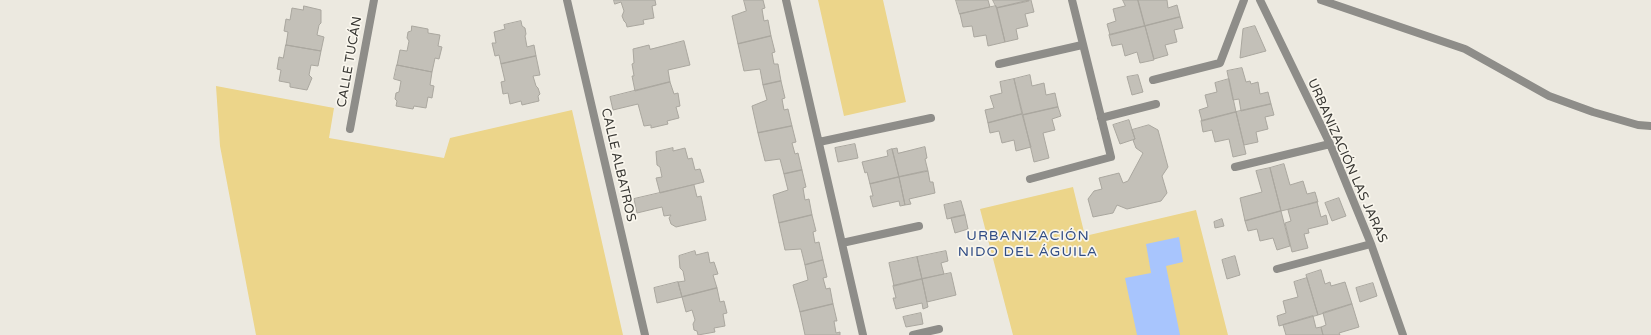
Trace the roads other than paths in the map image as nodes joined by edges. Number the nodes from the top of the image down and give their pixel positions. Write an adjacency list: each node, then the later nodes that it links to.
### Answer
1 (374, 0): 15 (street, CALLE TUCÁN)
2 (567, 0): 25 (street, CALLE ALBATROS)
3 (786, 0): 16 (street)
4 (1072, 0): 8 (street)
5 (1244, 0): 10 (street)
6 (1260, 0): 17 (street, URBANIZACIÓN LAS JARAS)
7 (1321, 0): 14 (street)
8 (1082, 45): 9 (street); 13 (street)
9 (999, 64)
10 (1153, 80)
11 (1156, 104): 13 (street)
12 (931, 118): 16 (street)
13 (1101, 118): 19 (street)
14 (1651, 126)
15 (350, 129)
16 (819, 142): 21 (street)
17 (1330, 144): 18 (street); 22 (street, URBANIZACIÓN LAS JARAS)
18 (1235, 167)
19 (1030, 179)
20 (919, 226): 21 (street)
21 (842, 243): 26 (street)
22 (1371, 244): 23 (street); 28 (street, URBANIZACIÓN LAS JARAS)
23 (1277, 269)
24 (939, 329): 27 (street)
25 (645, 335)
26 (863, 335)
27 (913, 335)
28 (1403, 335)

